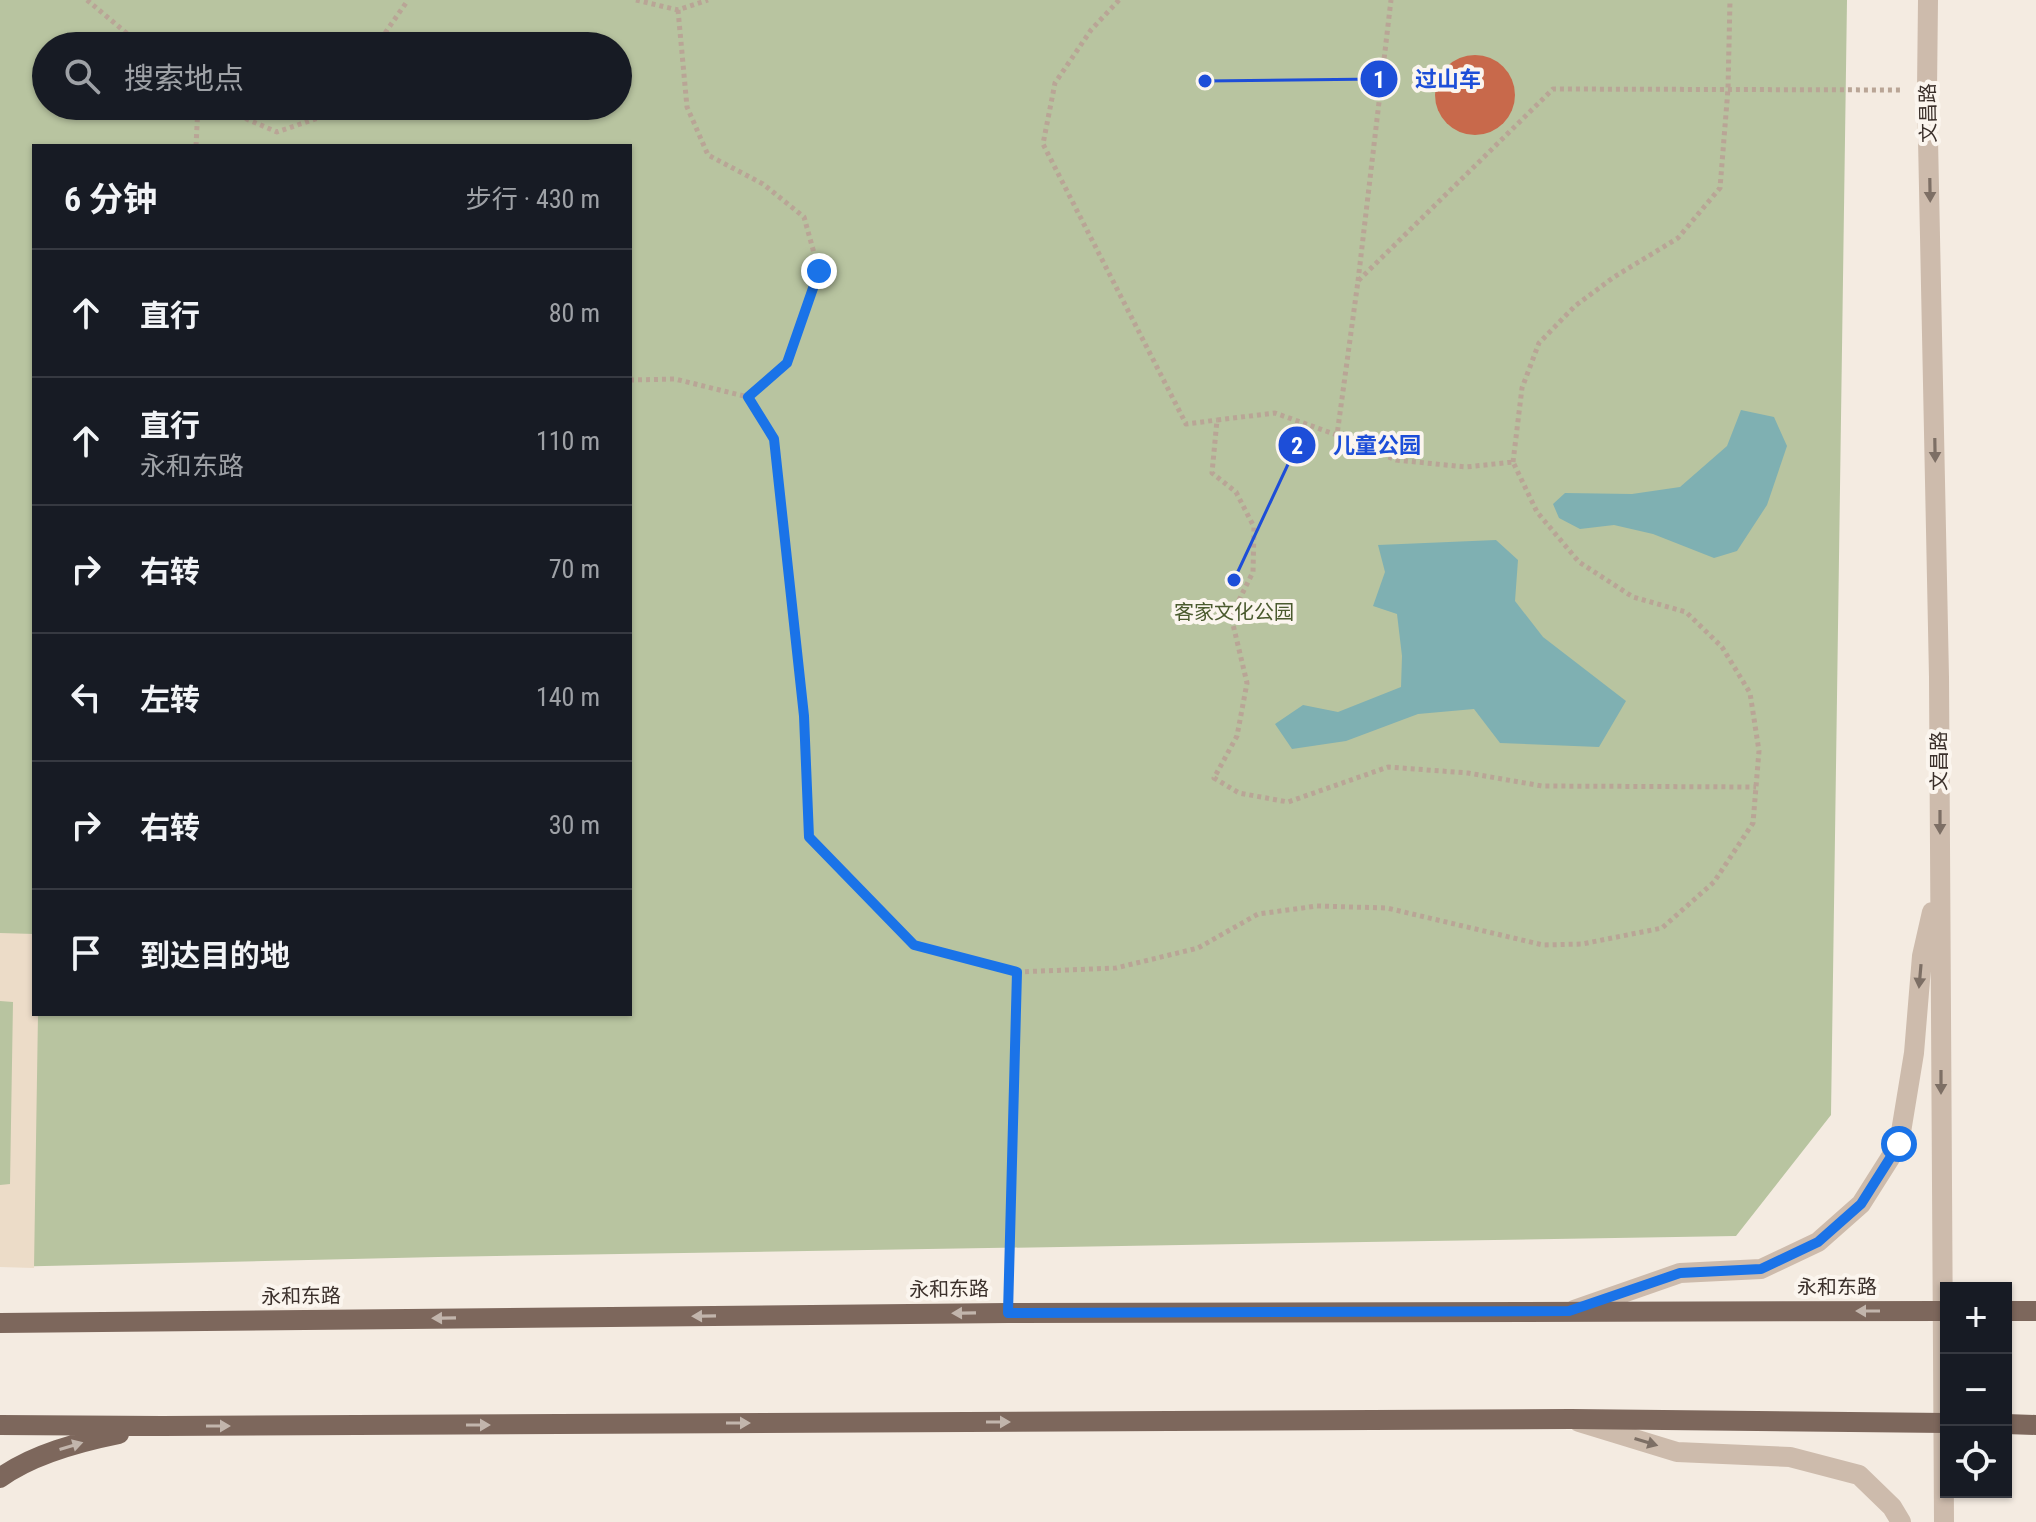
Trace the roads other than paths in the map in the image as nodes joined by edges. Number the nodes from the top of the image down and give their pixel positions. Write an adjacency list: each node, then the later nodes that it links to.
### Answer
1 (1928, 0): 2 (street, 文昌路, one-way to 2)
2 (1940, 872): 3 (street, 文昌路, one-way to 3); 4 (street, one-way to 4)
3 (1944, 1282)
4 (1569, 1311): 5 (main road, 永和东路, one-way to 4); 8 (main road, 永和东路, one-way to 8)
5 (1940, 1311)
6 (2012, 1311): 7 (main road)
7 (2036, 1311)
8 (0, 1323)
9 (1571, 1419): 10 (main road); 14 (main road, one-way to 9); 17 (street, one-way to 17)
10 (1940, 1423)
11 (2012, 1424): 13 (main road)
12 (0, 1425): 14 (main road)
13 (2036, 1425)
14 (162, 1426): 16 (main road, one-way to 14)
15 (1944, 1426): 18 (street, 文昌路)
16 (0, 1478)
17 (1901, 1522)
18 (1944, 1522)

